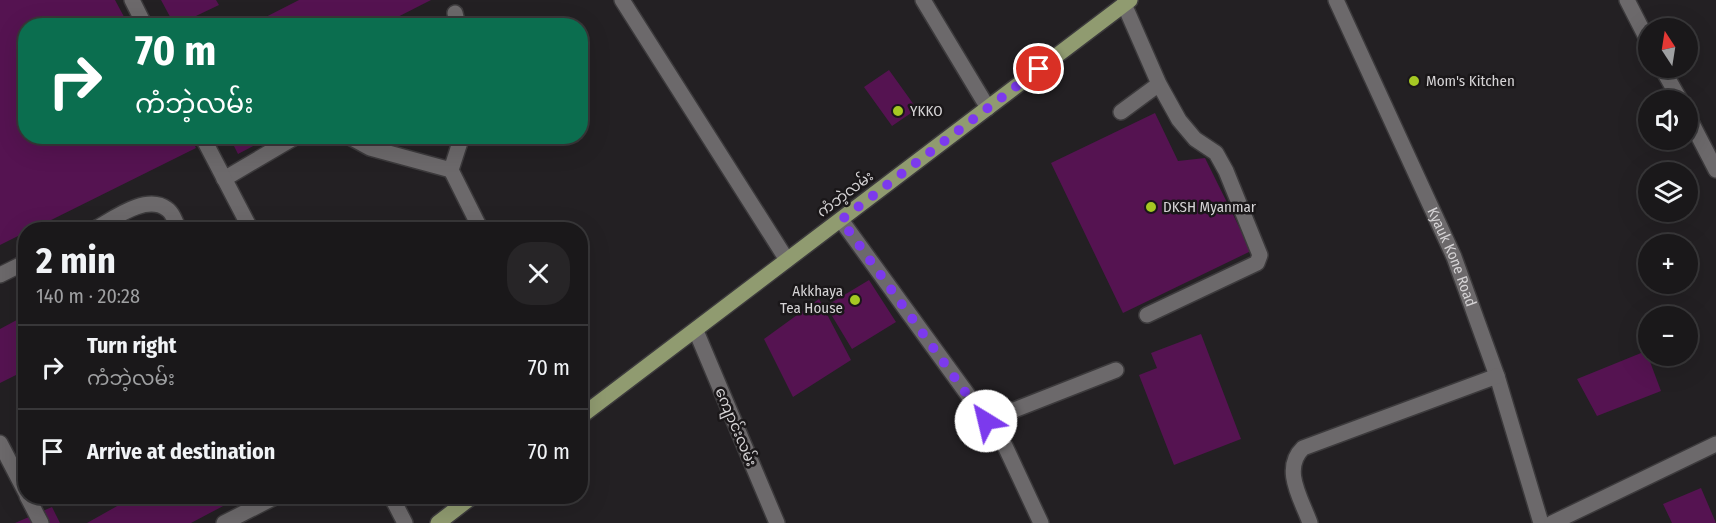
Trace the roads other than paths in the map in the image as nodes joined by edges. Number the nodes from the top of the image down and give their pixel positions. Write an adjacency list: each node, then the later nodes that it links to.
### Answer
1 (132, 0): 7 (street)
2 (622, 0): 25 (street)
3 (923, 0): 10 (street)
4 (1336, 0): 31 (street, Kyauk Kone Road)
5 (1627, 0): 8 (street)
6 (1127, 2): 9 (street); 10 (main road, ကံဘဲ့လမ်း)
7 (141, 18)
8 (1638, 21)
9 (1159, 84): 11 (street); 28 (street)
10 (988, 108): 20 (main road, ကံဘဲ့လမ်း)
11 (1121, 112)
12 (1698, 135): 18 (street)
13 (206, 144): 19 (street)
14 (283, 144): 19 (street)
15 (363, 144): 17 (street)
16 (459, 144): 17 (street)
17 (451, 170): 24 (street)
18 (1716, 170)
19 (224, 179): 23 (street)
20 (841, 220): 25 (main road, ကံဘဲ့လမ်း); 33 (street)
21 (109, 222): 22 (street)
22 (175, 222)
23 (247, 222)
24 (477, 222)
25 (787, 260): 29 (main road, ကံဘဲ့လမ်း)
26 (18, 266): 27 (street)
27 (0, 275)
28 (1147, 315)
29 (696, 330): 32 (main road, ကံဘဲ့လမ်း); 45 (street, ကျောင်းလမ်း)
30 (1116, 370): 33 (street)
31 (1497, 376): 47 (street); 48 (street, Kyauk Kone Road)
32 (588, 411)
33 (986, 421): 46 (street)
34 (0, 443): 36 (street)
35 (1716, 444): 49 (street)
36 (18, 479)
37 (31, 504): 41 (street)
38 (261, 504): 42 (street)
39 (395, 504): 43 (street)
40 (463, 504): 44 (main road)
41 (41, 523)
42 (224, 523)
43 (405, 523)
44 (438, 523)
45 (777, 523)
46 (1041, 523)
47 (1310, 523)
48 (1541, 523)
49 (1552, 523)

